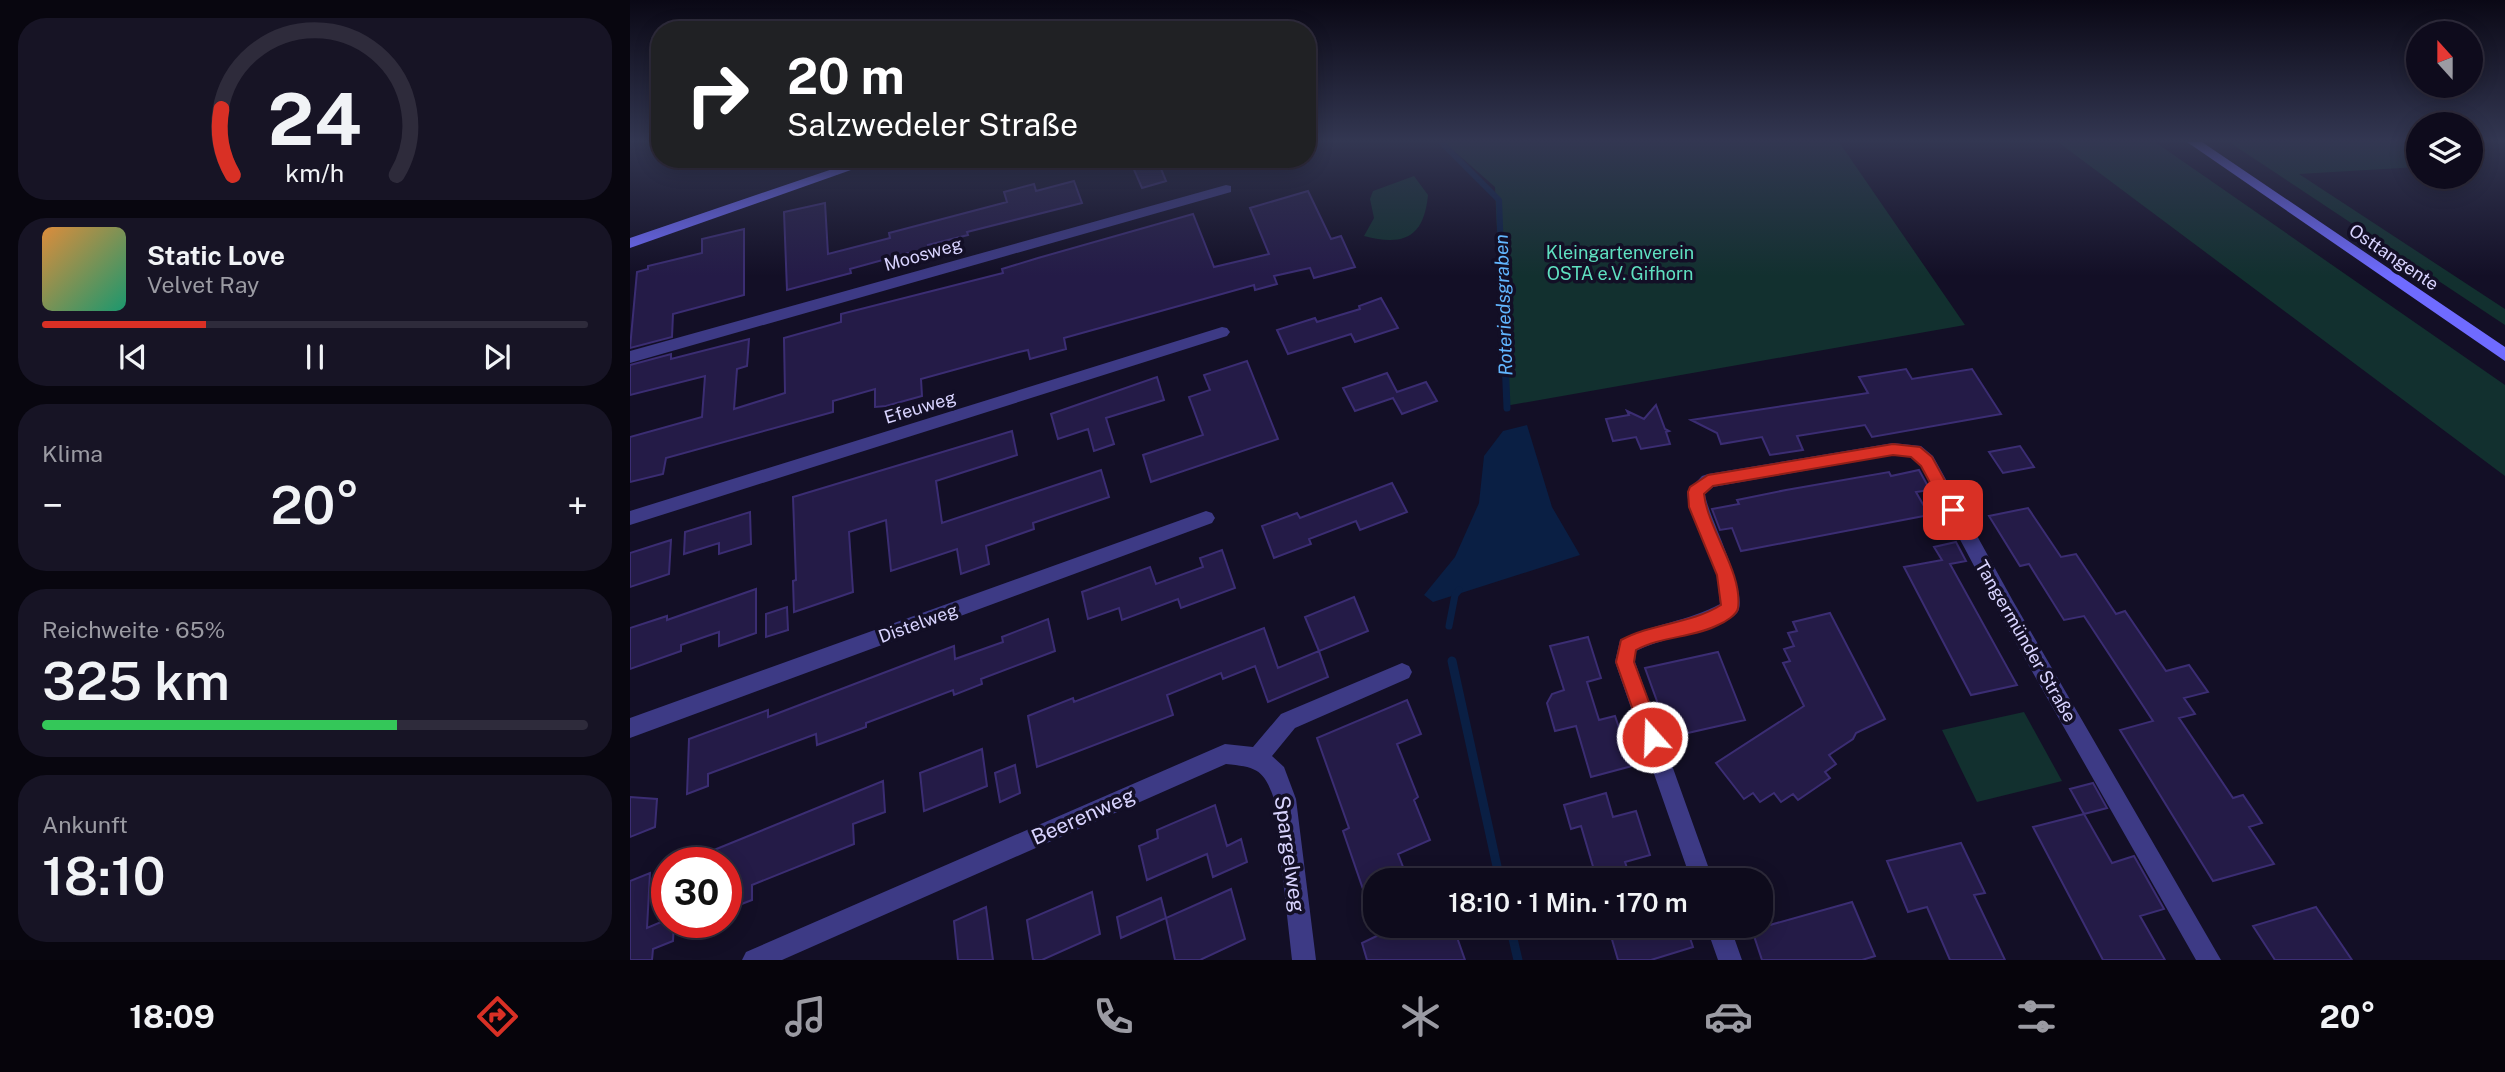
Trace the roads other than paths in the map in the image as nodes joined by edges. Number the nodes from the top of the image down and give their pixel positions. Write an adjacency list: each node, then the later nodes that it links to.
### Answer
1 (785, 187): 4 (main road)
2 (2259, 187): 6 (main road, Osttangente)
3 (1226, 189): 7 (street, Moosweg)
4 (630, 243)
5 (1222, 332): 8 (street, Efeuweg)
6 (2505, 355)
7 (630, 356)
8 (630, 518)
9 (1206, 518): 11 (street, Distelweg)
10 (1402, 672): 12 (street)
11 (630, 728)
12 (1258, 757): 15 (street, Beerenweg); 16 (street, Spargelweg)
13 (1698, 868): 18 (street, Tangermünder Straße)
14 (1722, 938): 17 (street)
15 (754, 960)
16 (1304, 960)
17 (1730, 960)
18 (2210, 960)

